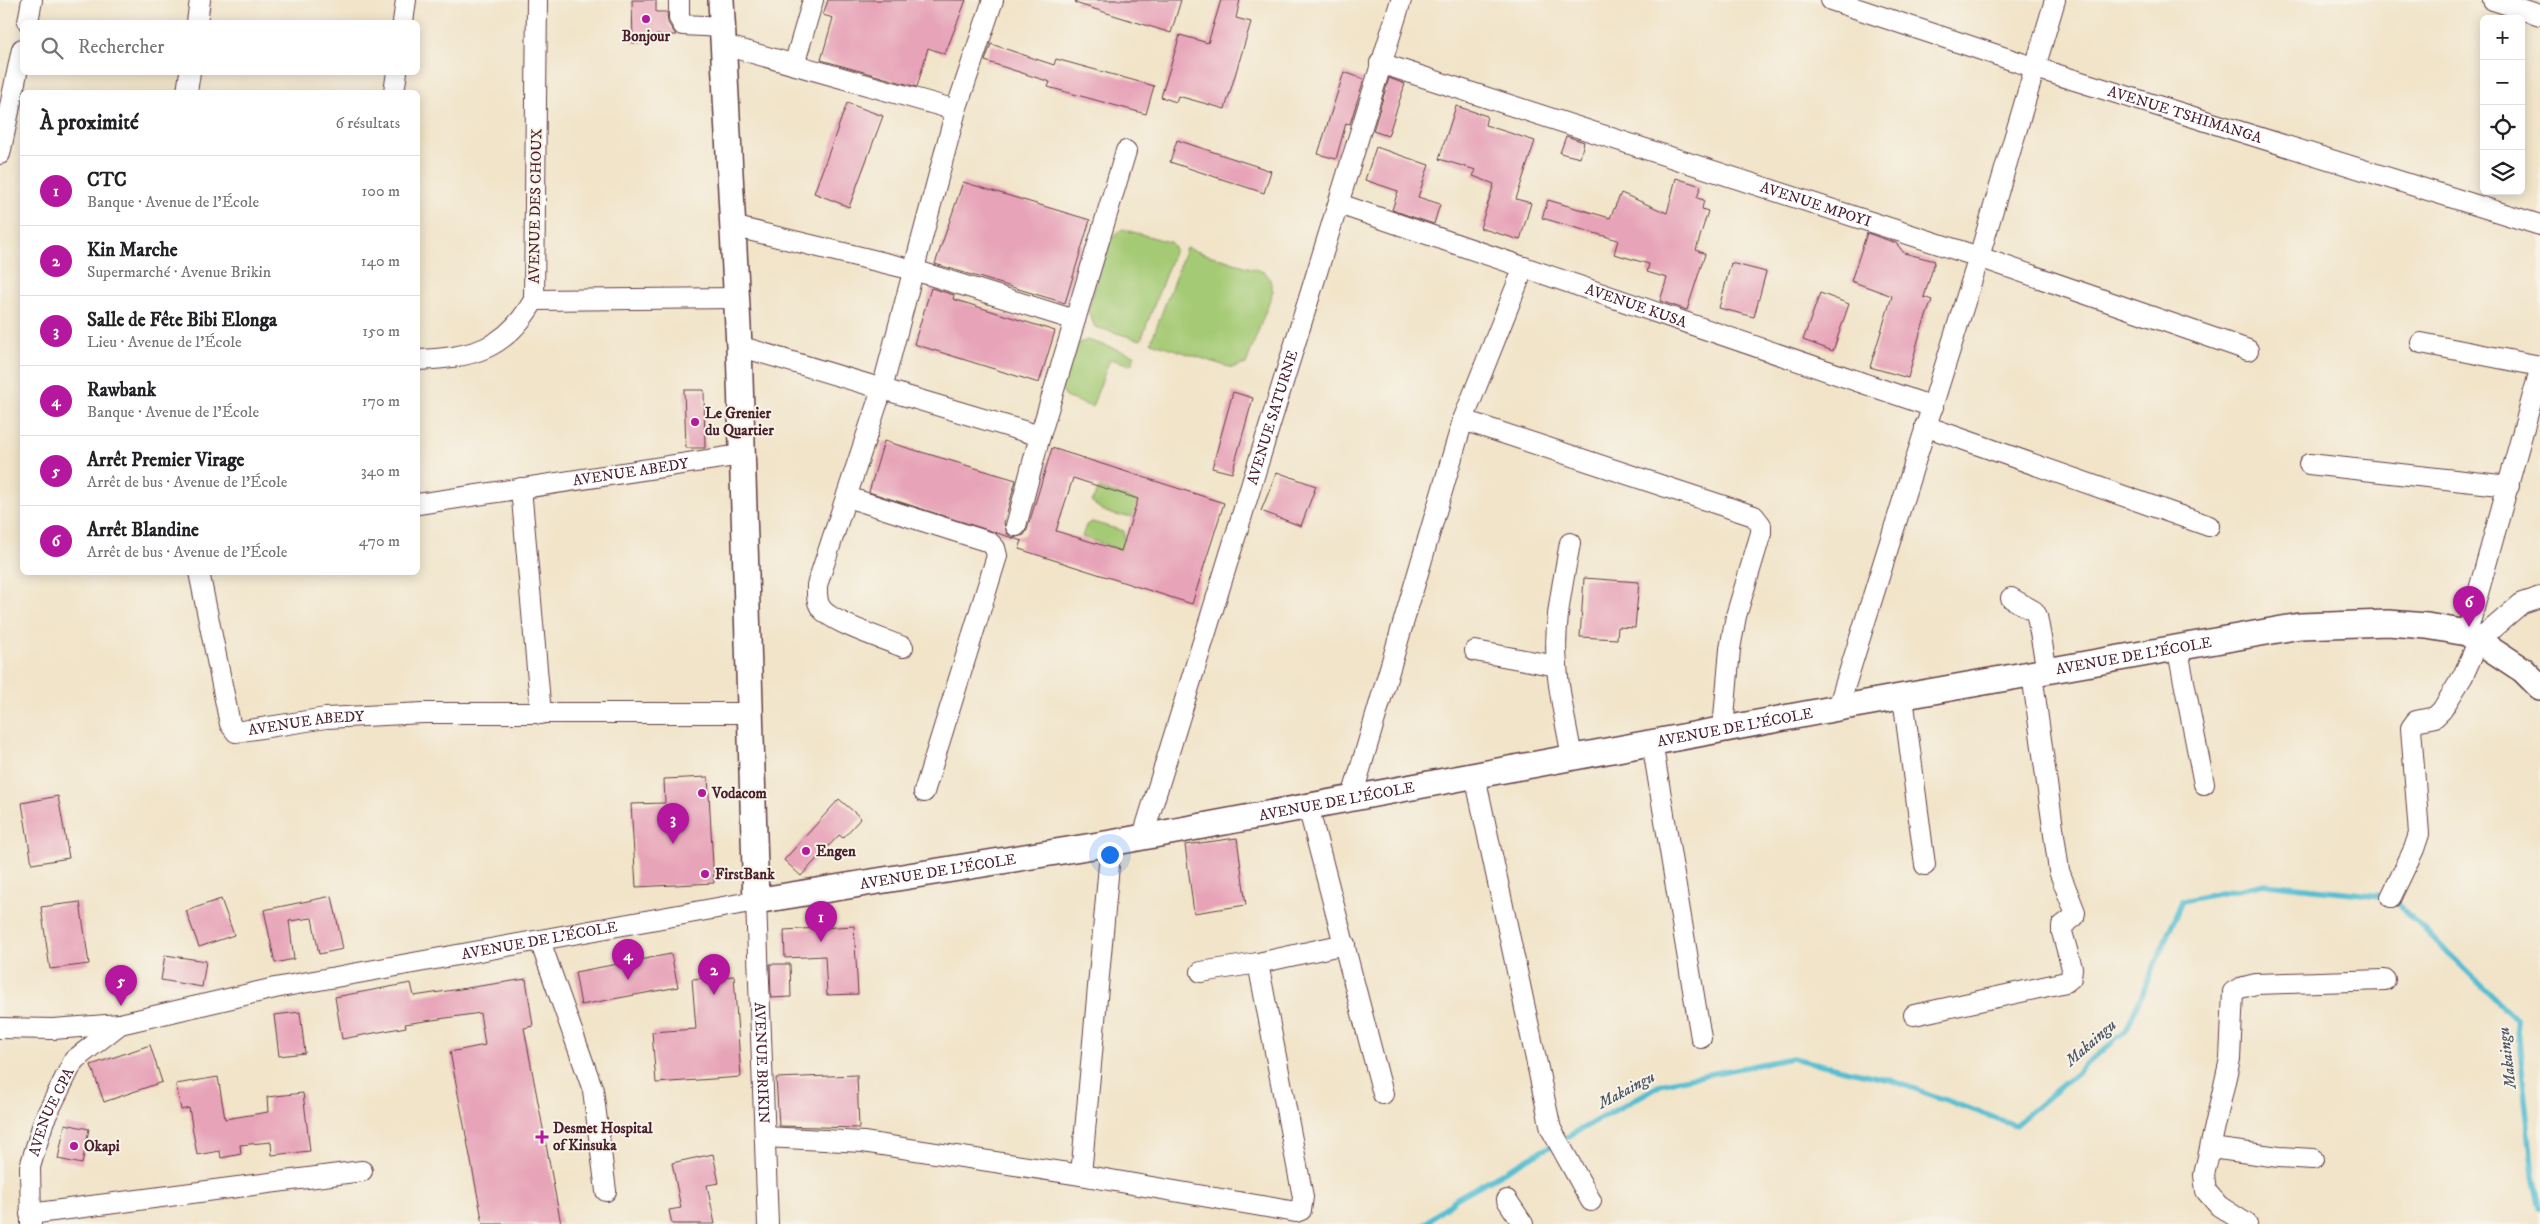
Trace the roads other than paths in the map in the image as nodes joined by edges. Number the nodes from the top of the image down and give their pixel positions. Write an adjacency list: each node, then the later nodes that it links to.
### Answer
1 (32, 0): 14 (street)
2 (200, 0): 15 (street)
3 (406, 0): 16 (street)
4 (537, 0): 36 (street, AVENUE DES CHOUX)
5 (679, 0): 17 (street)
6 (722, 0): 17 (main road)
7 (813, 0): 20 (street)
8 (993, 0): 26 (street)
9 (1401, 0): 19 (street, AVENUE SATURNE)
10 (1831, 0): 21 (street, AVENUE TSHIMANGA)
11 (2055, 0): 21 (street)
12 (2493, 0): 13 (street)
13 (2540, 15)
14 (28, 20)
15 (197, 20)
16 (403, 20)
17 (723, 36): 20 (street); 30 (main road)
18 (20, 59): 28 (street)
19 (1380, 63): 29 (street, AVENUE SATURNE); 32 (street, AVENUE MPOYI)
20 (794, 65): 26 (street)
21 (2036, 68): 31 (street, AVENUE TSHIMANGA); 32 (street)
22 (190, 75): 24 (street)
23 (397, 75): 25 (street)
24 (187, 90)
25 (394, 90)
26 (956, 110): 34 (street)
27 (1126, 151): 37 (street)
28 (0, 154)
29 (1339, 204): 33 (street, AVENUE KUSA); 80 (street, AVENUE SATURNE)
30 (732, 226): 34 (street); 35 (main road)
31 (2540, 226)
32 (1979, 257): 40 (street, AVENUE MPOYI); 45 (street)
33 (1524, 267): 45 (street, AVENUE KUSA); 46 (street)
34 (914, 270): 37 (street); 44 (street)
35 (736, 298): 36 (street, AVENUE DES CHOUX); 39 (main road)
36 (534, 300): 41 (street)
37 (1075, 320): 48 (street)
38 (2421, 344): 42 (street)
39 (739, 346): 44 (street); 49 (main road)
40 (2248, 350)
41 (420, 360)
42 (2540, 366)
43 (2540, 370): 51 (street)
44 (882, 389): 48 (street); 53 (street)
45 (1933, 407): 47 (street)
46 (1463, 420): 72 (street); 78 (street)
47 (1925, 426): 56 (street); 69 (street)
48 (1040, 436): 55 (street)
49 (741, 455): 52 (street, AVENUE ABEDY); 70 (main road)
50 (2309, 464): 51 (street)
51 (2509, 486): 61 (street)
52 (521, 488): 54 (street, AVENUE ABEDY); 71 (street)
53 (847, 498): 63 (street); 77 (street)
54 (420, 504)
55 (1016, 526)
56 (2209, 526)
57 (1570, 543): 65 (street)
58 (200, 575): 71 (street, AVENUE ABEDY)
59 (2540, 597): 61 (street)
60 (2011, 598): 66 (street)
61 (2473, 637): 62 (main road, AVENUE DE L'ÉCOLE); 67 (main road, AVENUE DE L'ÉCOLE); 83 (street)
62 (2177, 646): 66 (main road, AVENUE DE L'ÉCOLE); 76 (street)
63 (903, 647)
64 (1475, 651): 65 (street)
65 (1556, 666): 74 (street)
66 (2040, 672): 68 (main road, AVENUE DE L'ÉCOLE); 90 (street)
67 (2540, 687)
68 (1903, 697): 69 (main road, AVENUE DE L'ÉCOLE); 82 (street)
69 (1838, 708): 72 (main road, AVENUE DE L'ÉCOLE)
70 (749, 713): 71 (street, AVENUE ABEDY); 84 (main road)
71 (541, 714)
72 (1724, 729): 73 (main road, AVENUE DE L'ÉCOLE)
73 (1652, 742): 74 (main road, AVENUE DE L'ÉCOLE); 93 (street)
74 (1572, 758): 75 (main road, AVENUE DE L'ÉCOLE)
75 (1475, 776): 78 (main road, AVENUE DE L'ÉCOLE); 102 (street)
76 (2204, 784)
77 (924, 792)
78 (1352, 797): 79 (main road, AVENUE DE L'ÉCOLE)
79 (1308, 806): 80 (main road, AVENUE DE L'ÉCOLE); 86 (street)
80 (1142, 836): 81 (main road, AVENUE DE L'ÉCOLE)
81 (1111, 843): 84 (main road, AVENUE DE L'ÉCOLE); 99 (street)
82 (1925, 865)
83 (2391, 897)
84 (756, 900): 85 (street, AVENUE DE L'ÉCOLE); 95 (street, AVENUE BRIKIN)
85 (540, 941): 91 (street, AVENUE DE L'ÉCOLE); 100 (street)
86 (1346, 944): 87 (street); 94 (street)
87 (1258, 963): 88 (street); 99 (street)
88 (1201, 972)
89 (2385, 980): 96 (street)
90 (1914, 1015)
91 (120, 1024): 92 (street, AVENUE DE L'ÉCOLE); 103 (street, AVENUE CPA)
92 (0, 1028)
93 (1701, 1038)
94 (1384, 1094)
95 (765, 1137): 99 (street); 104 (street, AVENUE BRIKIN)
96 (2211, 1148): 97 (street); 106 (street)
97 (2312, 1159)
98 (362, 1171): 103 (street)
99 (1081, 1175)
100 (606, 1191)
101 (1506, 1200): 105 (street)
102 (1591, 1201)
103 (31, 1219)
104 (768, 1224)
105 (1523, 1224)
106 (2247, 1224)

